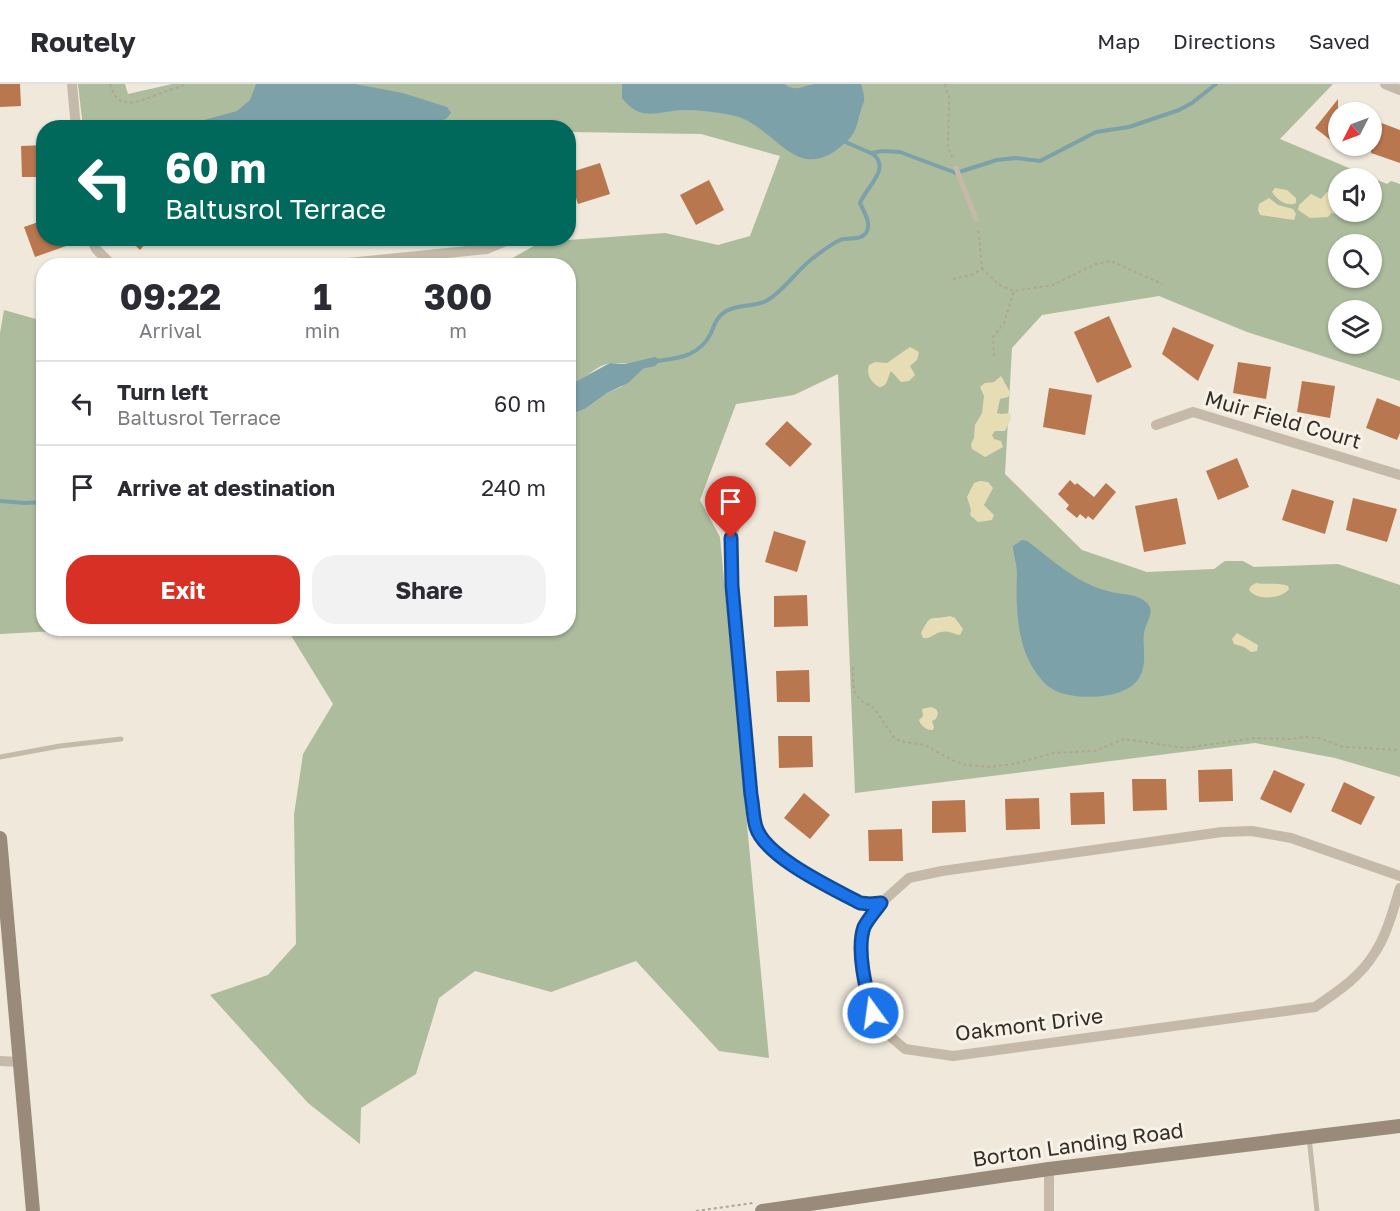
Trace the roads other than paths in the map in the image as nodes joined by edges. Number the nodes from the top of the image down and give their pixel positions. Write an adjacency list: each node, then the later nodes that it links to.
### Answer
1 (72, 84): 4 (street)
2 (1385, 84): 3 (street)
3 (1400, 90)
4 (75, 120)
5 (956, 168): 6 (lane)
6 (976, 219)
7 (95, 246): 9 (street)
8 (494, 246): 10 (street)
9 (105, 258)
10 (398, 258)
11 (1155, 425): 12 (street, Muir Field Court)
12 (1400, 475)
13 (743, 501): 19 (street)
14 (121, 739): 15 (lane)
15 (0, 757)
16 (0, 838): 21 (street)
17 (1400, 876): 19 (street, Oakmont Drive)
18 (1400, 888): 19 (street, Oakmont Drive)
19 (881, 903)
20 (0, 1061): 21 (street)
21 (20, 1062): 25 (street)
22 (1400, 1126): 23 (street, Borton Landing Road)
23 (1309, 1136): 24 (street, Borton Landing Road); 28 (lane)
24 (1048, 1169): 26 (street, Borton Landing Road); 27 (street)
25 (33, 1211)
26 (762, 1211)
27 (1049, 1211)
28 (1317, 1211)

